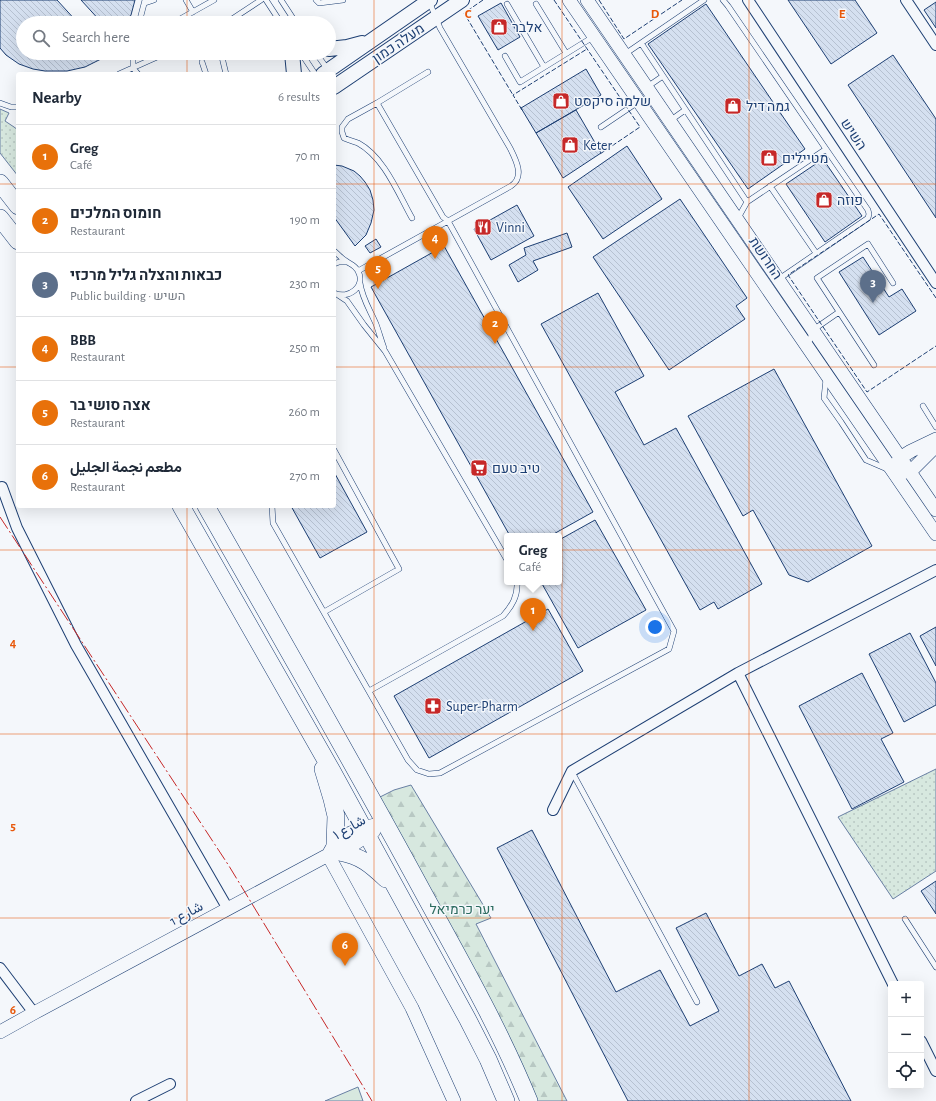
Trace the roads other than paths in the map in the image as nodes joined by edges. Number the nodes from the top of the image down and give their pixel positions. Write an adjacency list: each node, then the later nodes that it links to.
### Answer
1 (154, 0): 17 (lane)
2 (186, 0): 20 (lane)
3 (214, 0): 20 (lane)
4 (261, 0): 23 (lane)
5 (266, 0): 24 (lane)
6 (281, 0): 25 (lane)
7 (316, 0): 8 (lane)
8 (343, 0)
9 (430, 0): 26 (lane); 28 (main road, מעלה כמון)
10 (462, 0): 26 (main road, מעלה כמון)
11 (569, 0): 27 (street, החרושת)
12 (587, 0): 33 (street, החרושת)
13 (704, 0): 29 (lane)
14 (723, 0): 63 (lane)
15 (748, 0): 82 (street, השיש)
16 (906, 0): 30 (street)
17 (145, 1): 21 (lane)
18 (507, 4): 42 (lane)
19 (536, 4): 32 (lane)
20 (193, 12): 22 (lane)
21 (142, 16)
22 (186, 16)
23 (237, 16)
24 (276, 16)
25 (291, 16)
26 (436, 18): 53 (main road, מעלה כמון); 72 (lane)
27 (594, 36): 32 (lane); 56 (street, החרושת)
28 (370, 41): 31 (main road); 51 (main road, מעלה כמון)
29 (640, 43): 33 (lane); 54 (lane)
30 (936, 45)
31 (336, 48)
32 (566, 53): 42 (lane)
33 (624, 54): 55 (street, החרושת)
34 (505, 56): 42 (lane)
35 (133, 60): 43 (lane)
36 (150, 60): 43 (lane)
37 (223, 60): 47 (lane)
38 (293, 60): 48 (main road)
39 (309, 60): 49 (lane)
40 (320, 60): 50 (lane)
41 (202, 62): 46 (lane)
42 (544, 67)
43 (133, 68): 44 (lane); 45 (lane)
44 (124, 72)
45 (136, 72)
46 (205, 72)
47 (226, 72)
48 (294, 72)
49 (322, 72)
50 (326, 72)
51 (336, 72)
52 (428, 72): 58 (lane)
53 (336, 74)
54 (663, 76): 55 (lane); 60 (lane)
55 (647, 87): 61 (street, החרושת)
56 (639, 102): 62 (lane); 86 (street, החרושת)
57 (0, 103): 59 (lane)
58 (377, 103): 70 (lane); 72 (lane)
59 (16, 107)
60 (685, 110): 61 (lane); 67 (lane)
61 (670, 121): 71 (street, החרושת)
62 (601, 127)
63 (826, 149): 65 (lane); 75 (lane)
64 (0, 182): 66 (highway); 68 (highway)
65 (770, 186): 67 (lane); 75 (lane)
66 (16, 196)
67 (747, 202): 71 (lane)
68 (16, 203)
69 (0, 218): 73 (highway)
70 (412, 218)
71 (737, 219): 79 (street, החרושת)
72 (448, 221): 78 (lane); 108 (lane)
73 (16, 238)
74 (336, 253): 76 (lane)
75 (816, 253): 79 (lane)
76 (346, 262): 77 (lane); 78 (lane)
77 (336, 263)
78 (358, 271): 80 (lane)
79 (779, 279): 85 (street, החרושת)
80 (360, 281): 83 (lane); 87 (lane)
81 (893, 283): 84 (lane)
82 (936, 283)
83 (336, 294): 87 (lane)
84 (839, 312): 85 (lane); 88 (lane)
85 (813, 330): 86 (lane); 94 (street, החרושת)
86 (807, 347): 95 (street, החרושת)
87 (385, 351): 103 (lane)
88 (874, 365)
89 (923, 406): 90 (lane)
90 (936, 427)
91 (936, 440): 94 (street)
92 (936, 445): 96 (street)
93 (336, 454): 106 (lane)
94 (900, 458): 95 (street); 96 (street, החרושת)
95 (892, 471): 96 (street); 102 (street, החרושת)
96 (910, 472): 101 (street, החרושת)
97 (2, 487): 116 (street)
98 (182, 508): 109 (highway)
99 (207, 508): 112 (highway)
100 (272, 508): 106 (lane)
101 (936, 510)
102 (936, 534)
103 (504, 555)
104 (936, 570): 107 (street)
105 (518, 585): 108 (lane)
106 (324, 612): 108 (lane)
107 (738, 673): 110 (street); 120 (street)
108 (369, 691)
109 (314, 738): 113 (highway); 114 (highway)
110 (572, 771): 111 (street); 121 (lane)
111 (552, 810)
112 (385, 823): 113 (street, شارع 1); 130 (highway)
113 (366, 832): 114 (street, شارع 1); 115 (highway)
114 (334, 850): 115 (highway); 116 (street, شارع 1); 128 (street)
115 (397, 890): 129 (highway)
116 (228, 909): 122 (street, شارع 1)
117 (904, 919): 118 (lane)
118 (936, 967)
119 (0, 968): 122 (street)
120 (891, 981)
121 (698, 1002)
122 (34, 1013): 123 (street, شارع 1)
123 (0, 1032)
124 (924, 1047): 125 (street)
125 (936, 1071)
126 (170, 1084): 127 (street)
127 (136, 1101)
128 (454, 1101)
129 (506, 1101)
130 (530, 1101)

